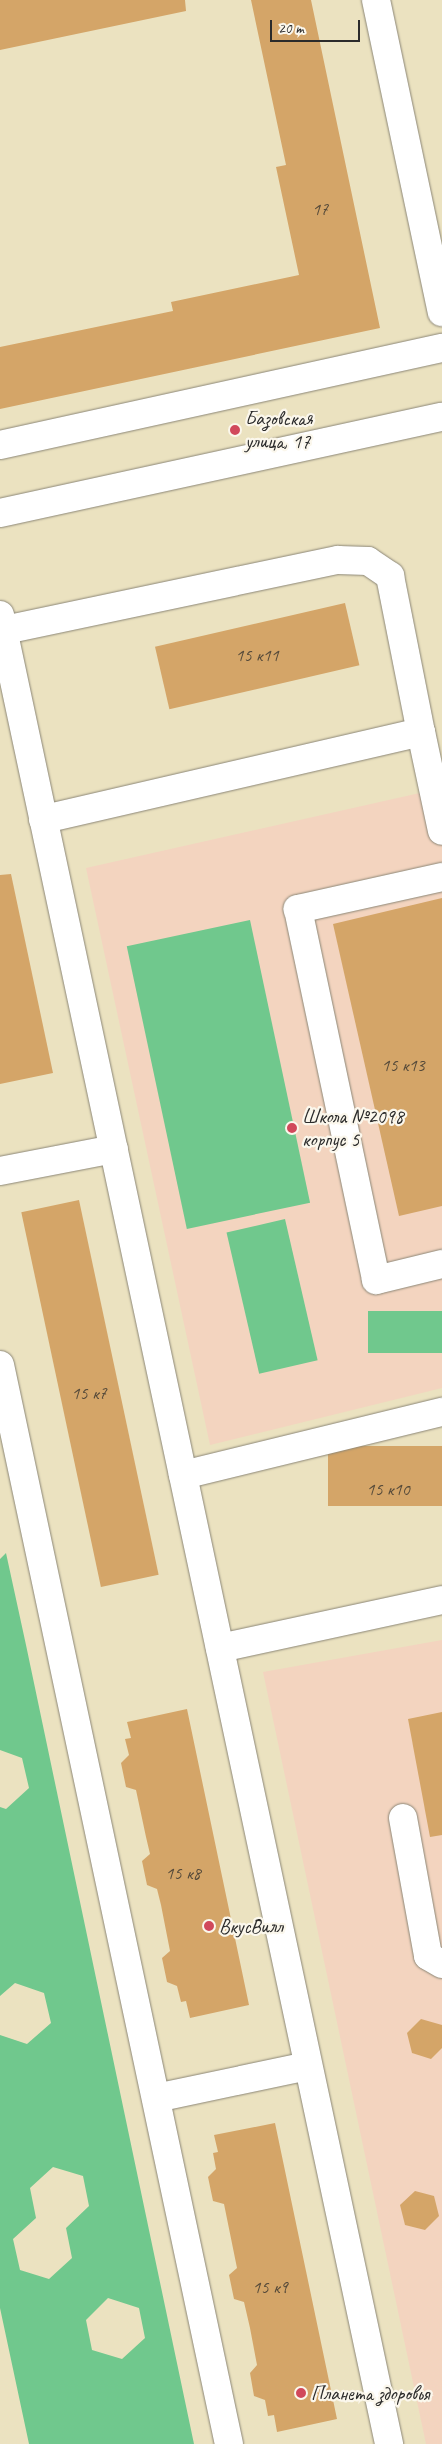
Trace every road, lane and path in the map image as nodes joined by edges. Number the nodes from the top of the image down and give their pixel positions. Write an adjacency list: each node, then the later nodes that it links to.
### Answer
1 (376, 0): 2 (street)
2 (442, 312)
3 (442, 348): 5 (street)
4 (442, 417): 6 (street)
5 (0, 445)
6 (0, 512)
7 (1, 626): 8 (street); 9 (street)
8 (420, 732): 9 (street); 10 (street)
9 (43, 819): 12 (street)
10 (442, 831)
11 (442, 878): 14 (street)
12 (114, 1149): 13 (street); 17 (street)
13 (0, 1171)
14 (442, 1264)
15 (0, 1365): 23 (street)
16 (442, 1412): 17 (street)
17 (183, 1475): 19 (street)
18 (442, 1600): 19 (street)
19 (220, 1648): 22 (street)
20 (403, 1818): 21 (street)
21 (442, 1964)
22 (308, 2066): 23 (street); 25 (street)
23 (156, 2098): 24 (street)
24 (229, 2444)
25 (389, 2444)

